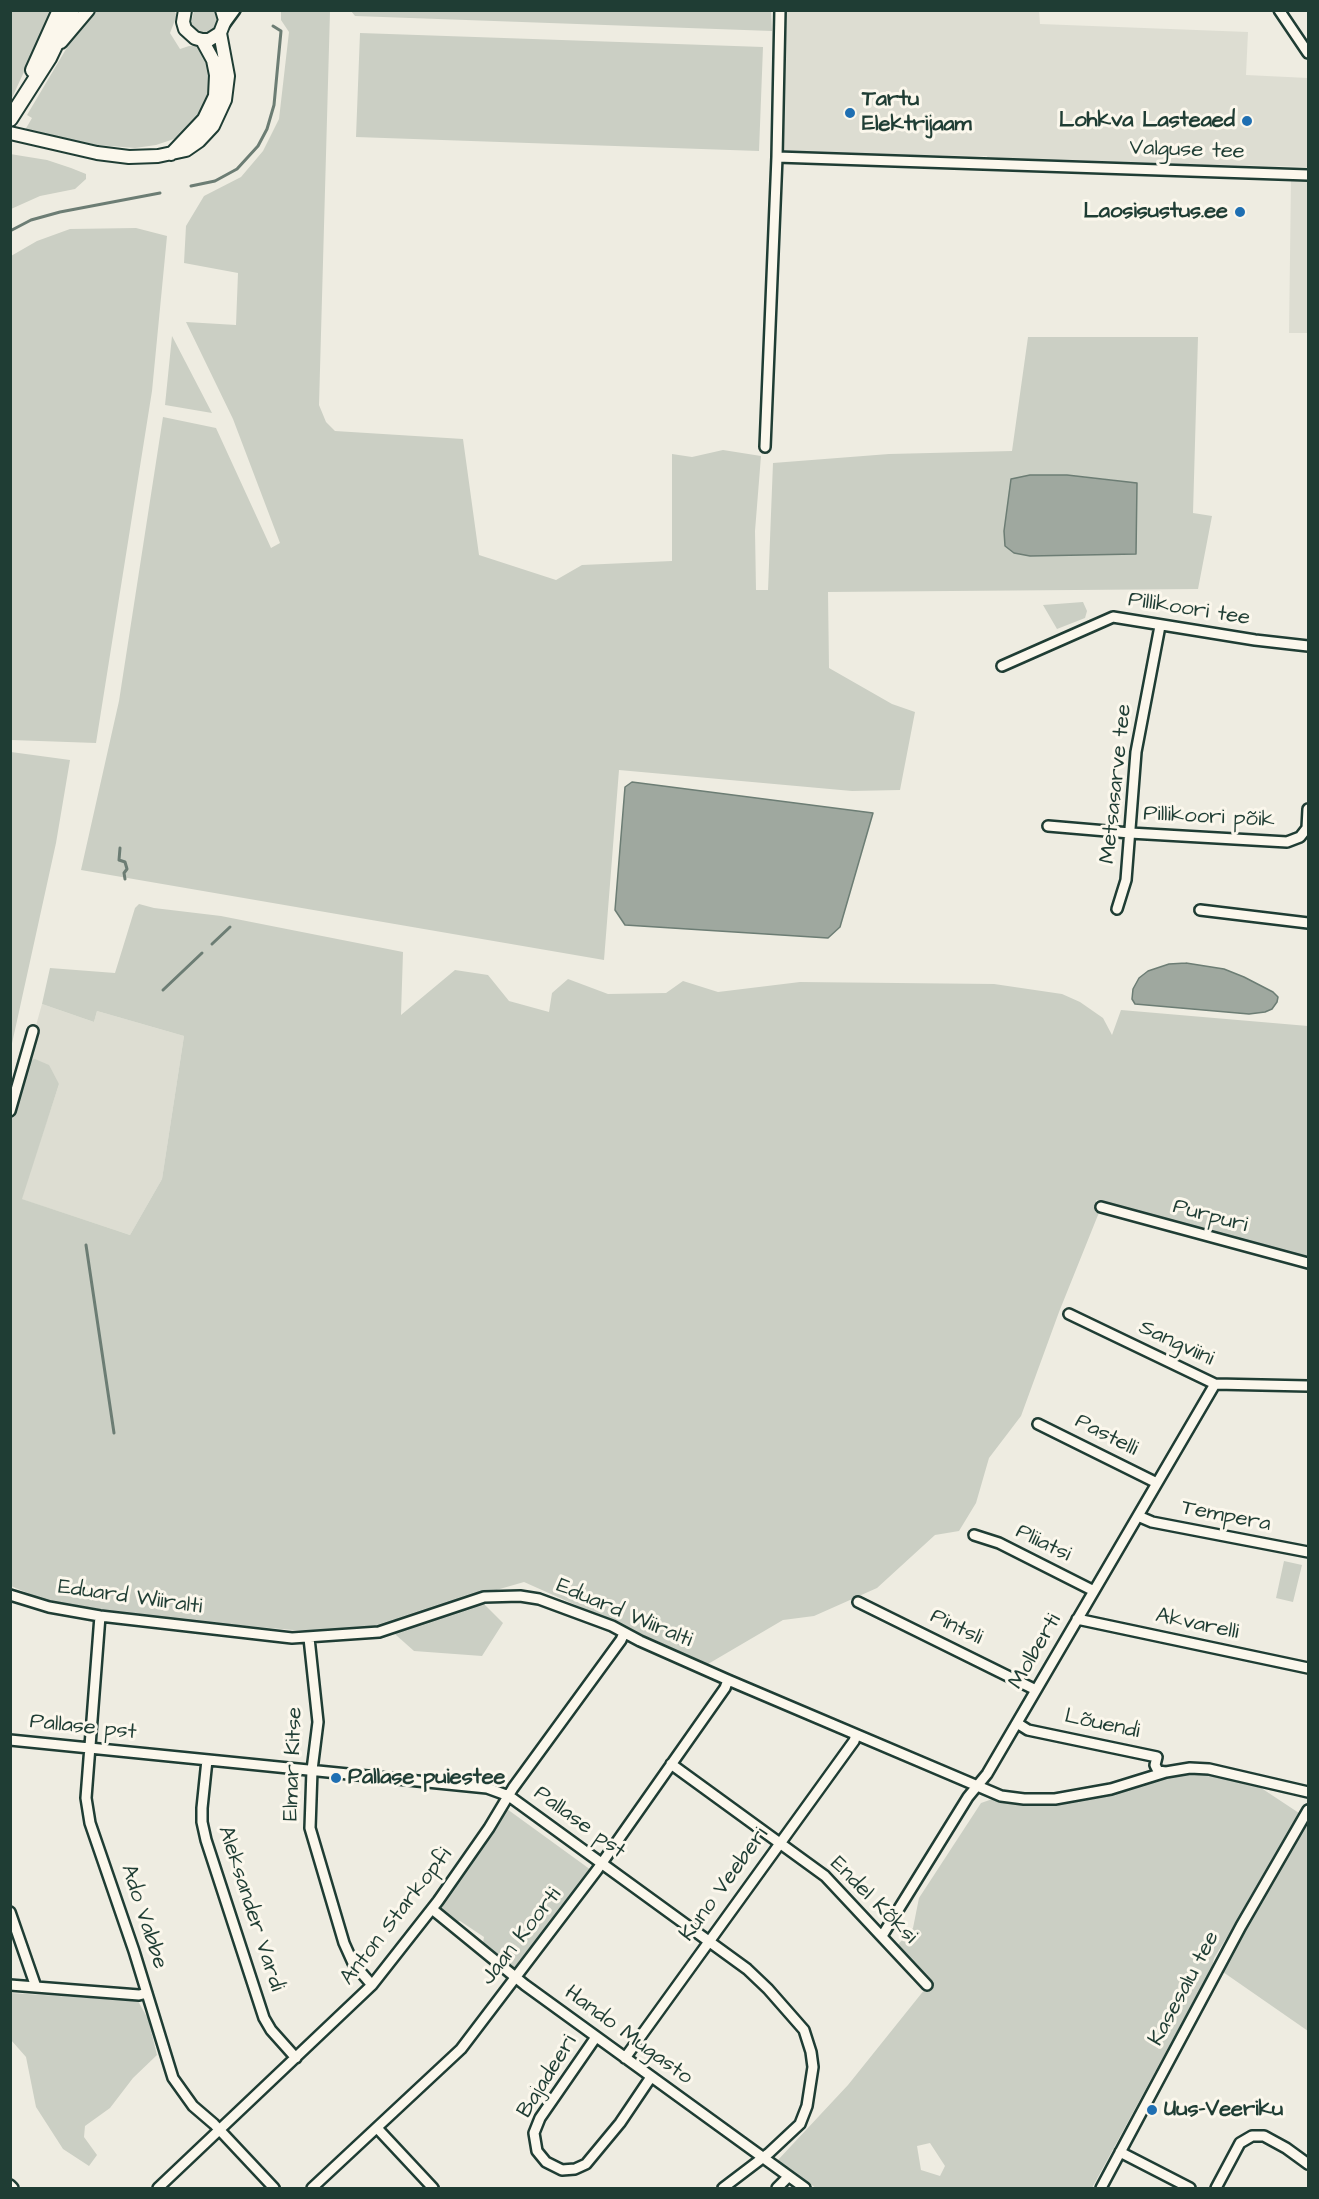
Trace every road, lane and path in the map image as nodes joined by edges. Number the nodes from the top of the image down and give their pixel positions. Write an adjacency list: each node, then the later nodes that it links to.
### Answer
1 (60, 10): 13 (main road)
2 (72, 10): 12 (main road)
3 (88, 10): 12 (street)
4 (222, 10): 9 (street)
5 (236, 10): 9 (street)
6 (780, 10): 16 (street)
7 (1280, 10): 11 (street)
8 (183, 12): 10 (street)
9 (222, 29): 10 (street); 15 (street)
10 (202, 40): 15 (street)
11 (1308, 53)
12 (49, 58): 13 (main road)
13 (13, 115)
14 (10, 133): 15 (street)
15 (171, 154)
16 (777, 157): 17 (street, Valguse tee); 18 (street)
17 (1308, 175)
18 (765, 447)
19 (1160, 626): 20 (street, Pillikoori tee); 21 (street, Pillikoori tee); 24 (street, Metsasarve tee)
20 (1308, 646)
21 (1002, 666)
22 (1308, 809): 24 (street, Pillikoori põik)
23 (1048, 826): 24 (street, Pillikoori põik)
24 (1130, 833): 25 (street, Metsasarve tee)
25 (1117, 909)
26 (1200, 910): 27 (street)
27 (1308, 923)
28 (33, 1031): 29 (street)
29 (10, 1111)
30 (1101, 1207): 31 (street, Purpuri)
31 (1308, 1263)
32 (1069, 1314): 33 (street, Sangviini)
33 (1215, 1384): 34 (street, Sangviini); 36 (street, Molberti)
34 (1308, 1386)
35 (1038, 1424): 36 (street, Pastelli)
36 (1157, 1483): 37 (street, Molberti)
37 (1138, 1516): 39 (street, Tempera); 40 (street, Molberti)
38 (974, 1535): 40 (street, Pliiatsi)
39 (1308, 1552)
40 (1094, 1591): 44 (street, Molberti)
41 (10, 1595): 43 (street, Eduard Wiiralti)
42 (858, 1602): 49 (street, Pintsli)
43 (100, 1616): 46 (street, Eduard Wiiralti); 53 (street, Ado Vabbe)
44 (1077, 1619): 47 (street, Akvarelli); 49 (street, Molberti)
45 (624, 1633): 46 (street, Eduard Wiiralti); 48 (street, Eduard Wiiralti); 60 (street, Anton Starkopfi)
46 (309, 1638): 56 (street, Elmar Kitse)
47 (1308, 1668)
48 (728, 1680): 51 (street, Eduard Wiiralti); 55 (street, Jaan Koorti)
49 (1036, 1690): 50 (street, Molberti)
50 (1017, 1722): 57 (street, Lõuendi); 58 (street, Molberti)
51 (856, 1734): 58 (street, Eduard Wiiralti); 62 (street, Kuno Veeberi)
52 (10, 1740): 53 (street, Pallase pst)
53 (89, 1748): 54 (street, Pallase pst); 73 (street, Ado Vabbe)
54 (207, 1760): 56 (street, Pallase pst); 75 (street, Aleksander Vardi)
55 (671, 1764): 62 (street, Endel Kõksi); 63 (street, Jaan Koorti)
56 (312, 1770): 60 (street, Pallase pst); 70 (street, Elmar Kitse)
57 (1166, 1772): 58 (street, Eduard Wiiralti); 59 (street)
58 (977, 1786): 66 (street, Molberti)
59 (1308, 1792)
60 (508, 1796): 63 (street, Pallase pst); 64 (street, Anton Starkopfi)
61 (1308, 1810): 80 (street, Kasesalu tee)
62 (779, 1844): 66 (street, Endel Kõksi); 67 (street, Kuno Veeberi)
63 (602, 1863): 67 (street, Pallase pst); 68 (street, Jaan Koorti)
64 (432, 1909): 68 (street, Hando Mugasto); 70 (street, Anton Starkopfi)
65 (10, 1912): 72 (street)
66 (882, 1936): 71 (street, Endel Kõksi)
67 (708, 1941): 76 (street, Kuno Veeberi); 81 (street, Pallase pst)
68 (516, 1977): 74 (street, Hando Mugasto); 78 (street, Jaan Koorti)
69 (10, 1985): 72 (street)
70 (372, 1985): 75 (street, Anton Starkopfi)
71 (927, 1985)
72 (36, 1987): 73 (street)
73 (147, 1993): 79 (street, Ado Vabbe)
74 (596, 2037): 76 (street, Hando Mugasto); 77 (street, Bajadeeri)
75 (296, 2058): 79 (street, Anton Starkopfi)
76 (625, 2058): 77 (street, Hando Mugasto)
77 (651, 2077): 81 (street, Hando Mugasto)
78 (377, 2128): 86 (street, Jaan Koorti); 87 (street)
79 (220, 2131): 84 (street, Anton Starkopfi); 85 (street, Ado Vabbe)
80 (1120, 2152): 91 (street, Kasesalu tee); 92 (street)
81 (761, 2158): 83 (street, Hando Mugasto); 88 (street, Pallase pst)
82 (1308, 2164): 93 (street)
83 (788, 2177): 89 (street); 90 (street, Hando Mugasto)
84 (158, 2188)
85 (274, 2188)
86 (312, 2188)
87 (433, 2188)
88 (723, 2188)
89 (777, 2188)
90 (805, 2188)
91 (1101, 2188)
92 (1190, 2188)
93 (1216, 2188)

